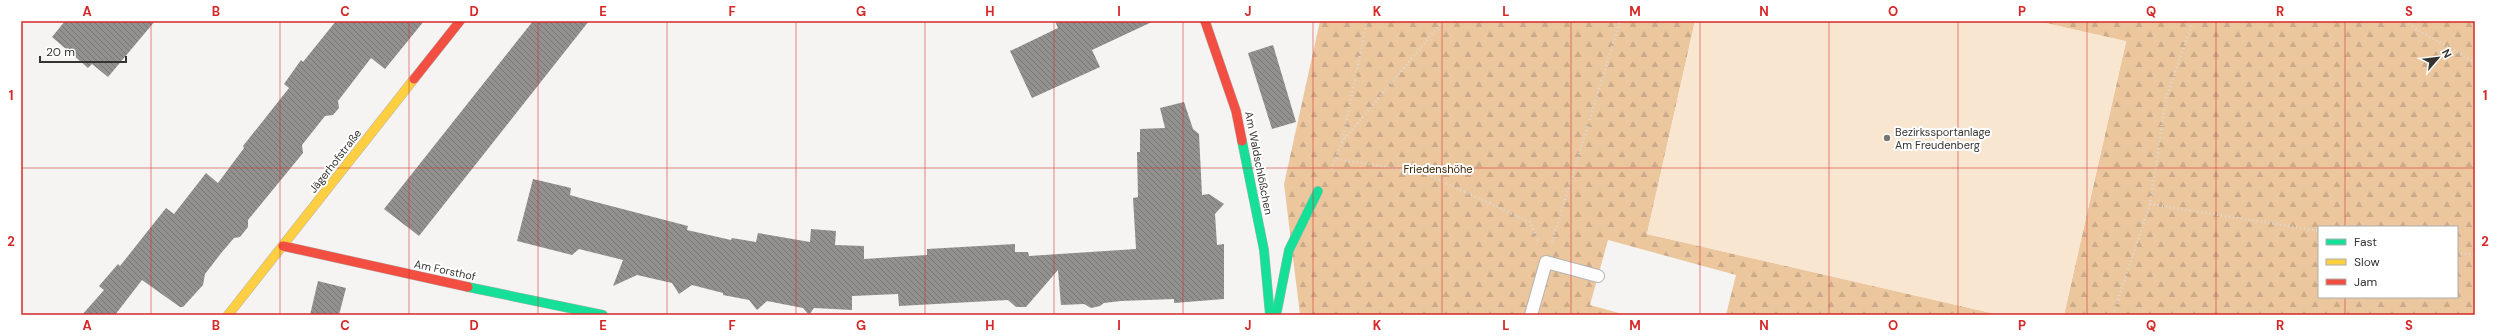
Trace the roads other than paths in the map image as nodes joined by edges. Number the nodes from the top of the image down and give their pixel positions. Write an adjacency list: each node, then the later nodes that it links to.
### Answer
1 (460, 21): 4 (street, Jägerhofstraße)
2 (1205, 21): 8 (street, Am Waldschlößchen)
3 (1318, 191): 9 (street)
4 (282, 246): 6 (street, Jägerhofstraße); 7 (street, Am Forsthof)
5 (1598, 276): 10 (lane)
6 (228, 315)
7 (603, 315)
8 (1270, 315)
9 (1276, 315)
10 (1531, 315)

